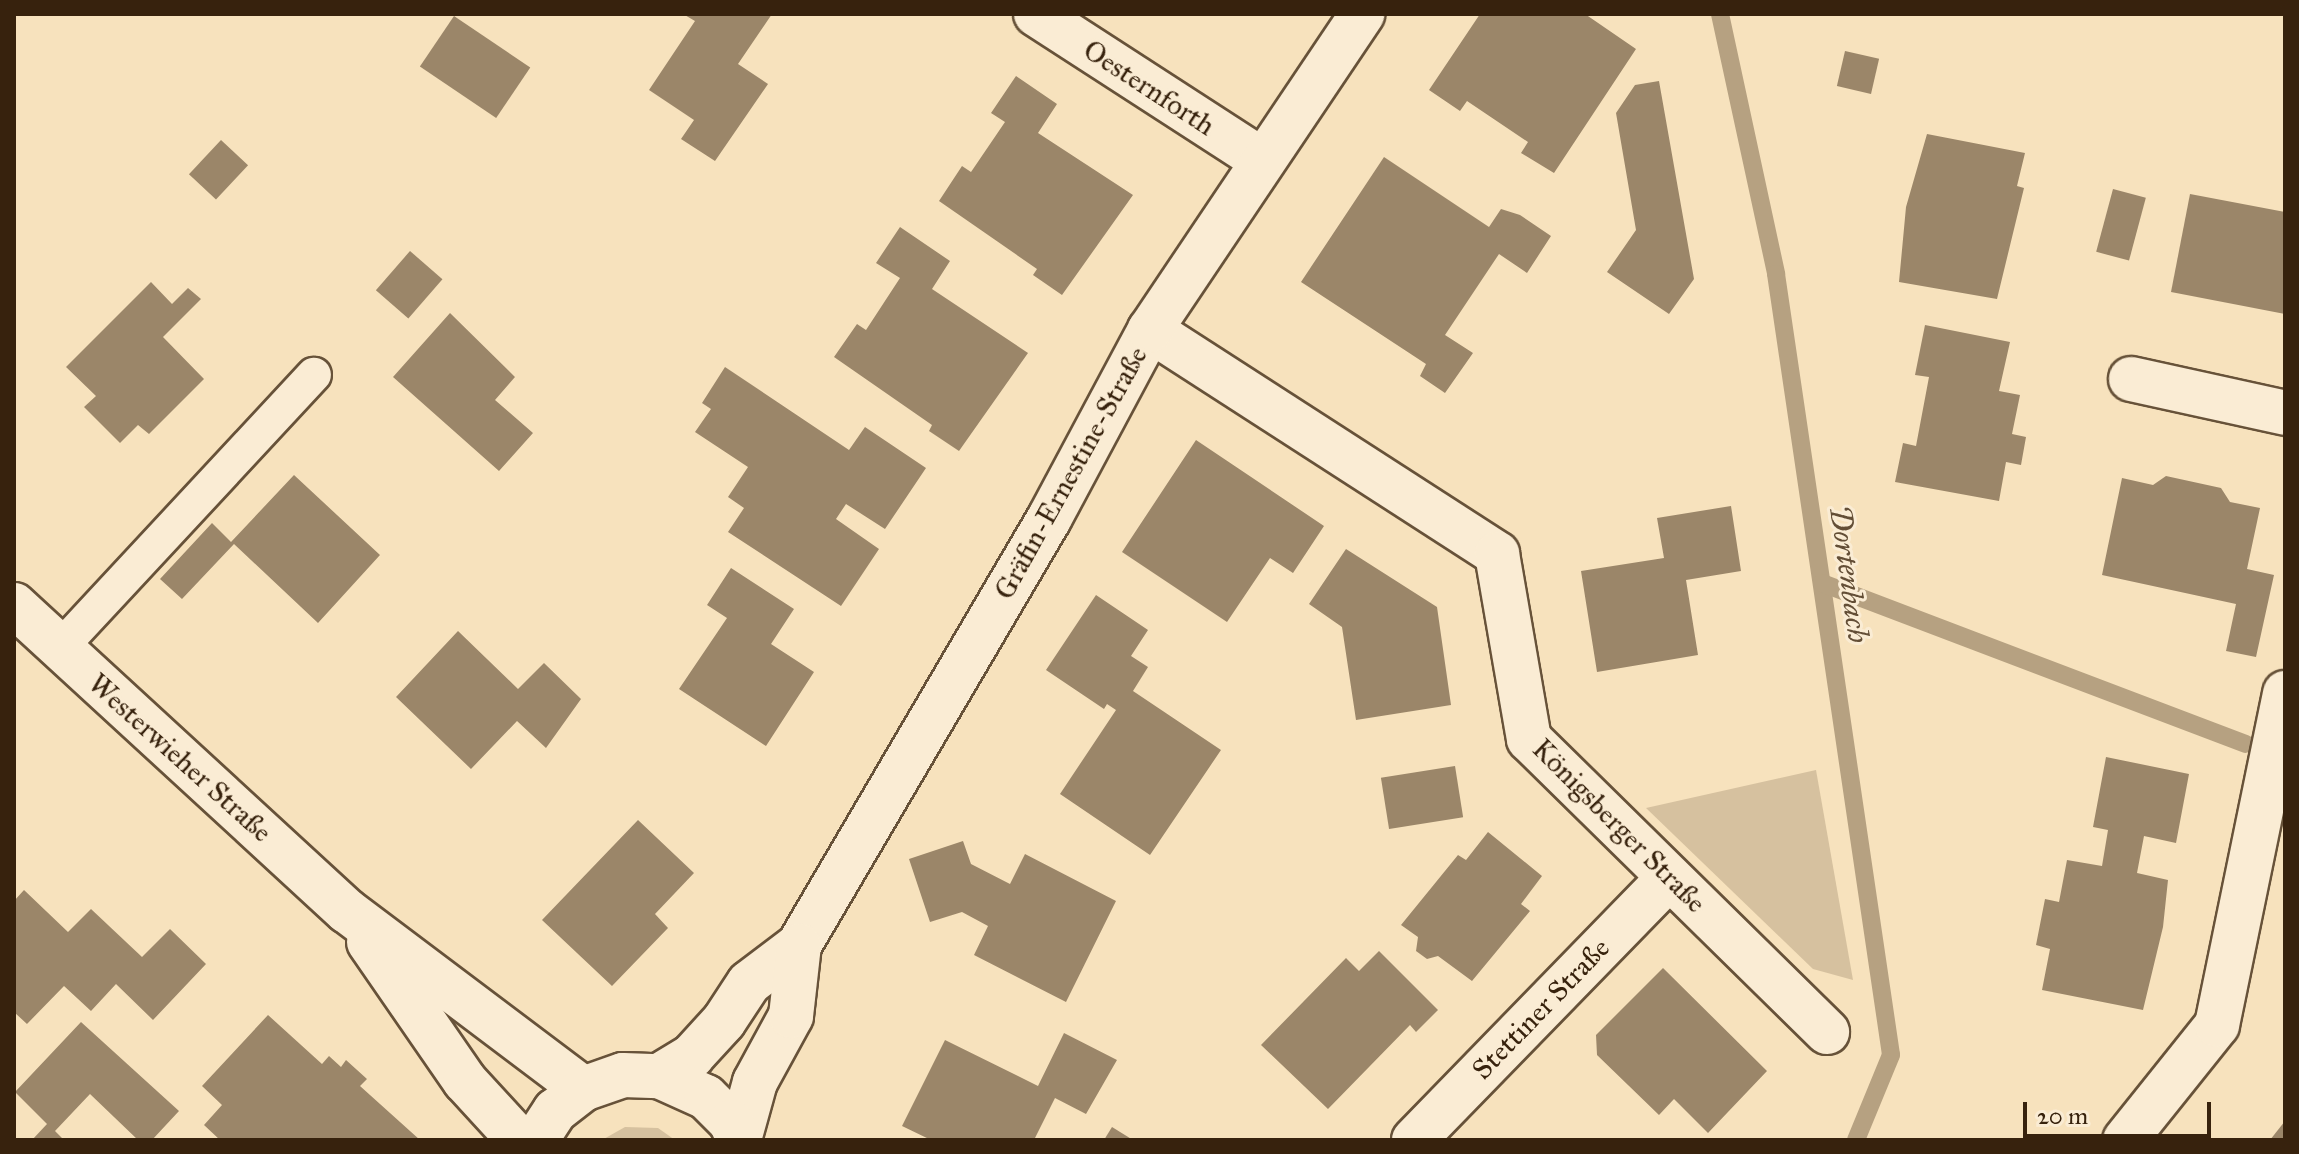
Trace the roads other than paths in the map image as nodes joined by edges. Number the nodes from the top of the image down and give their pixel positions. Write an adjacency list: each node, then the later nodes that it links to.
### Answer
1 (1036, 14): 3 (street, Oesternforth)
2 (1362, 14): 3 (street, Gräfin-Ernestine-Straße)
3 (1263, 161): 4 (street, Gräfin-Ernestine-Straße)
4 (1150, 330): 11 (street, Königsberger Straße); 13 (street, Gräfin-Ernestine-Straße)
5 (314, 375): 9 (lane)
6 (2131, 379): 7 (street)
7 (2285, 413)
8 (14, 605): 9 (street, Westerwieher Straße)
9 (60, 648): 12 (street, Westerwieher Straße)
10 (2285, 693): 21 (street)
11 (1669, 878): 14 (street, Königsberger Straße); 20 (street, Stettiner Straße)
12 (347, 911): 16 (street, Westerwieher Straße); 17 (street, Westerwieher Straße)
13 (799, 945): 15 (street, Gräfin-Ernestine-Straße); 19 (street, Gräfin-Ernestine-Straße)
14 (1827, 1032)
15 (659, 1076): 16 (street); 19 (street)
16 (583, 1089): 18 (street)
17 (519, 1140)
18 (536, 1140)
19 (739, 1140)
20 (1414, 1140)
21 (2125, 1140)

